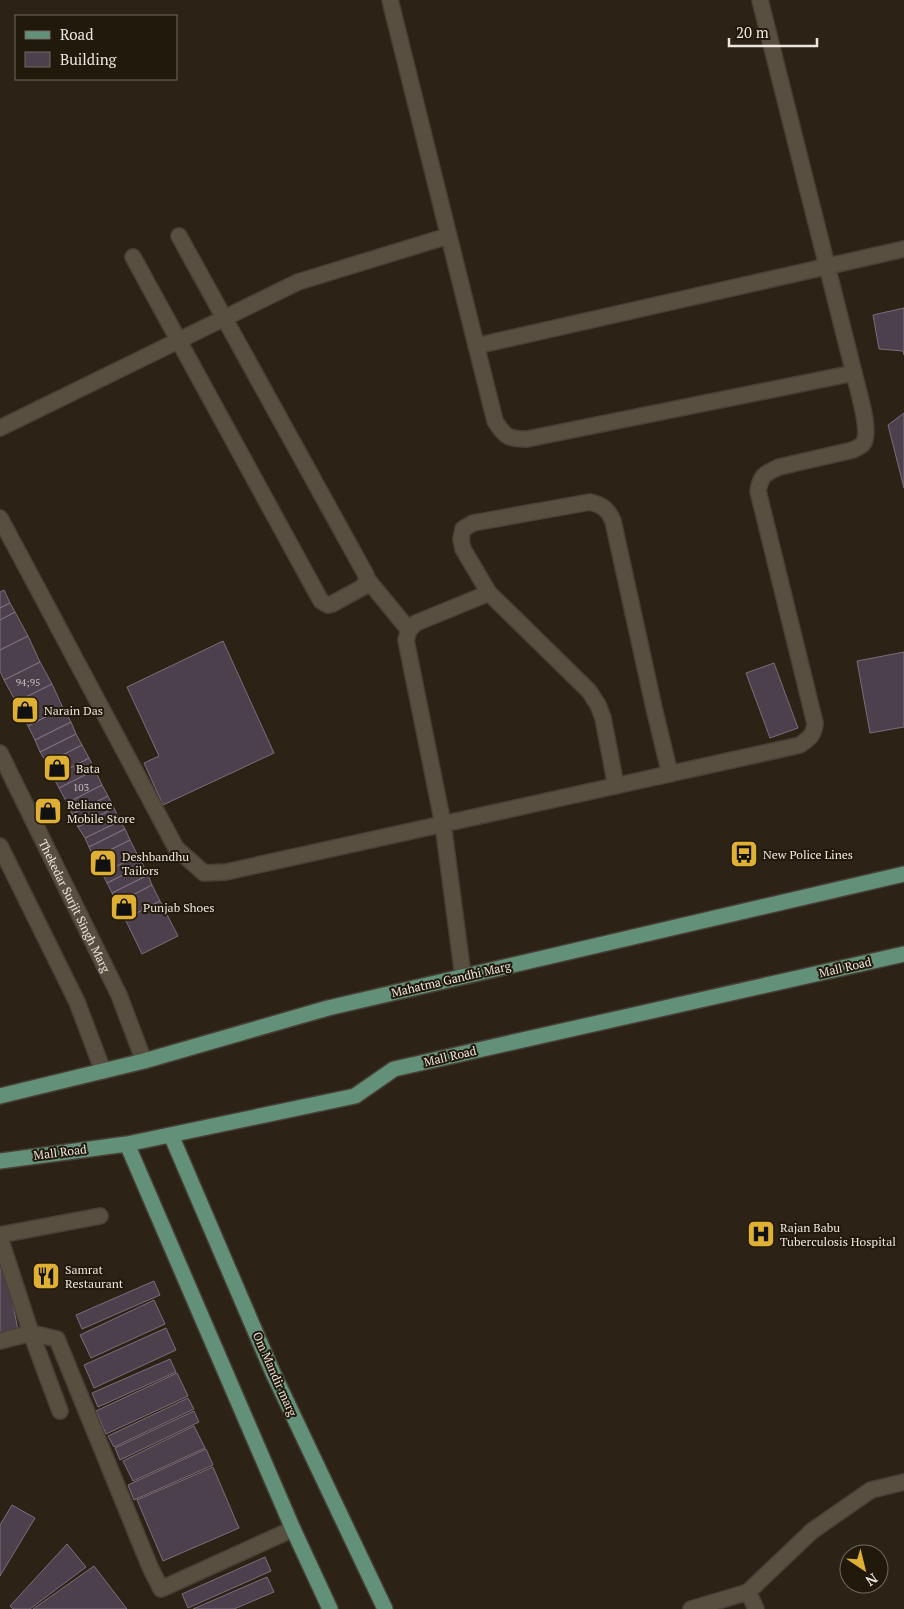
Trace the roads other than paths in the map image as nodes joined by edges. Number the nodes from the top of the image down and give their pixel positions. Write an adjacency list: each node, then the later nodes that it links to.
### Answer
1 (390, 0): 4 (street)
2 (760, 0): 7 (street)
3 (179, 236): 8 (street)
4 (448, 236): 8 (street); 10 (street)
5 (904, 249): 7 (street)
6 (133, 257): 9 (street)
7 (827, 267): 10 (street); 11 (street)
8 (224, 318): 9 (street); 14 (street)
9 (178, 340): 12 (street); 14 (street)
10 (476, 346): 11 (street)
11 (854, 372): 18 (street)
12 (0, 428)
13 (0, 518): 20 (street)
14 (368, 579): 16 (street)
15 (489, 593): 16 (street); 18 (street); 19 (street)
16 (409, 630): 20 (street)
17 (0, 753): 25 (street, Thekedar Surjit Singh Marg)
18 (670, 774): 19 (street)
19 (616, 786): 20 (street)
20 (443, 824): 24 (street)
21 (0, 846): 26 (street)
22 (904, 874): 24 (main road, Mahatma Gandhi Marg)
23 (904, 954): 28 (main road, Mall Road)
24 (463, 976): 25 (main road, Mahatma Gandhi Marg)
25 (144, 1061): 26 (main road, Mahatma Gandhi Marg)
26 (103, 1071): 27 (main road, Mahatma Gandhi Marg)
27 (0, 1096)
28 (171, 1135): 29 (main road, Mall Road); 40 (main road, Om Mandir marg)
29 (127, 1144): 30 (main road, Mall Road); 37 (main road)
30 (0, 1161)
31 (100, 1216): 32 (street)
32 (0, 1237): 33 (street)
33 (31, 1333): 34 (street); 35 (street); 37 (street)
34 (0, 1341)
35 (60, 1412)
36 (904, 1482): 38 (street)
37 (293, 1529): 39 (main road)
38 (748, 1592): 41 (street); 42 (street)
39 (330, 1609)
40 (386, 1609)
41 (692, 1609)
42 (756, 1609)

